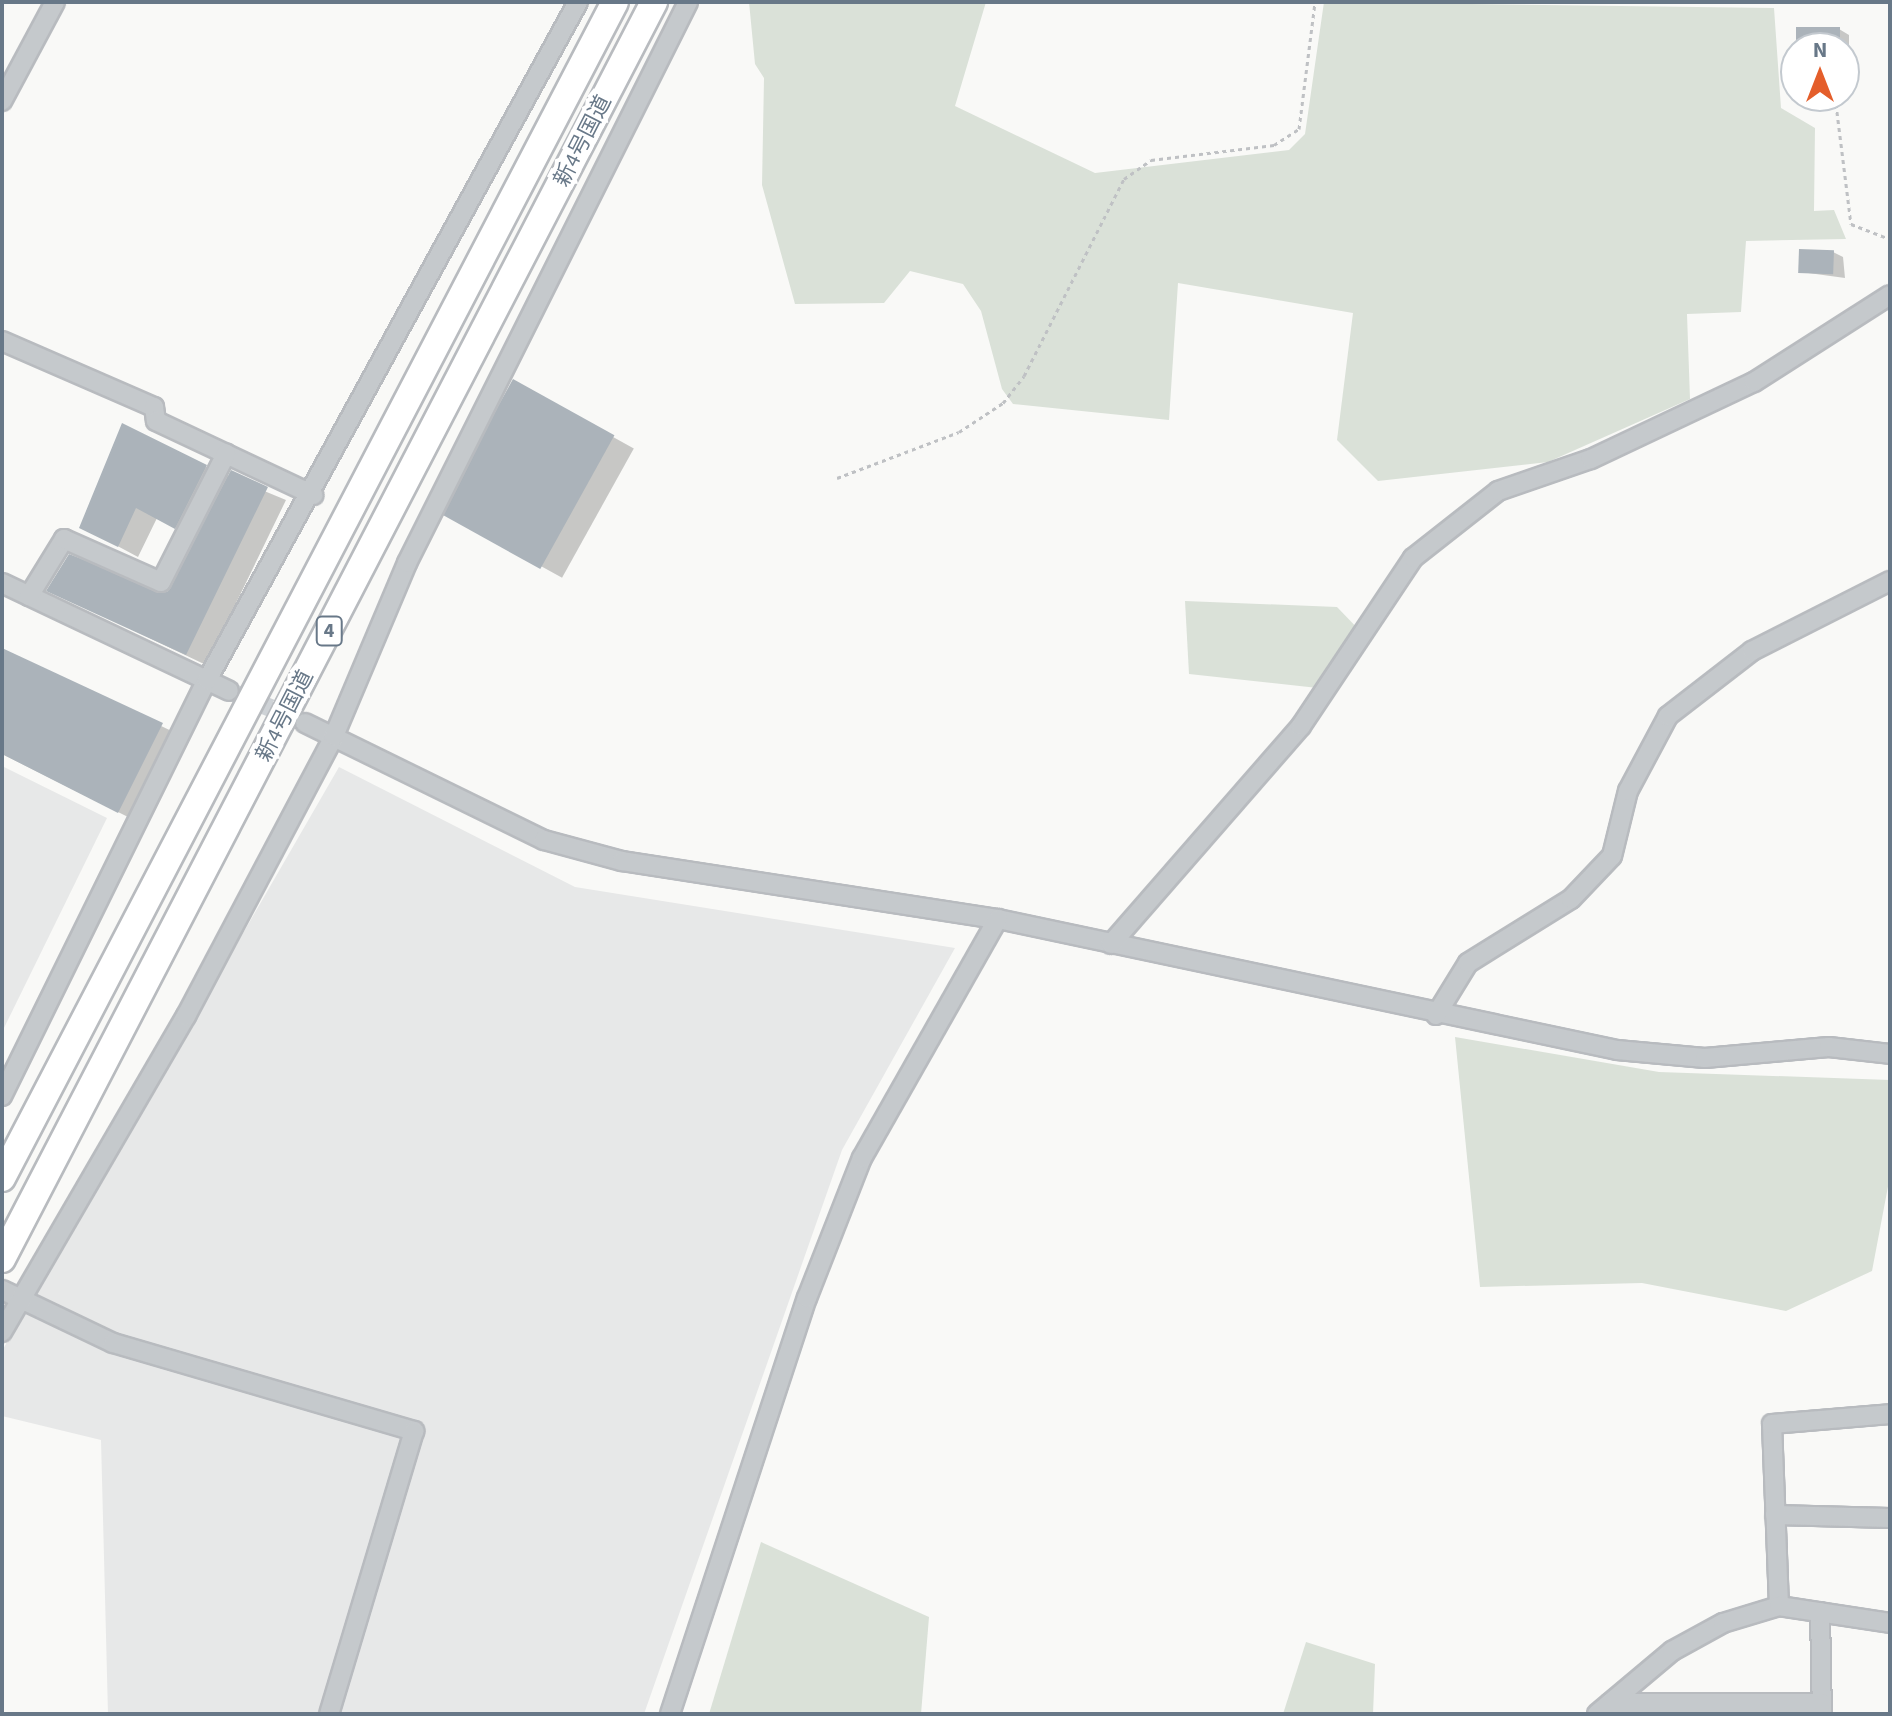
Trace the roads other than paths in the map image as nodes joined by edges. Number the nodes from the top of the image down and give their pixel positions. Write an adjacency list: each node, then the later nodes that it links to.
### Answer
1 (55, 2): 7 (street)
2 (578, 2): 13 (street)
3 (615, 2): 26 (highway, 新4号国道 / 4)
4 (688, 2): 6 (street)
5 (649, 12): 6 (street); 8 (highway, 新4号国道 / 4)
6 (670, 36): 9 (street)
7 (2, 101)
8 (560, 185): 9 (street); 27 (highway, 新4号国道 / 4)
9 (587, 199): 20 (street)
10 (1890, 295): 22 (street)
11 (2, 341): 12 (street)
12 (226, 454): 13 (street); 16 (street)
13 (313, 495): 17 (street)
14 (1890, 581): 23 (street)
15 (2, 583): 16 (street)
16 (29, 596): 17 (street)
17 (207, 680): 18 (street); 25 (street)
18 (229, 691)
19 (305, 723): 20 (street)
20 (334, 736): 21 (street); 28 (street)
21 (998, 919): 22 (street); 39 (street)
22 (1111, 944): 23 (street)
23 (1436, 1015): 24 (street)
24 (1890, 1054)
25 (2, 1096)
26 (2, 1178)
27 (2, 1259)
28 (9, 1295): 29 (street); 38 (street)
29 (2, 1332)
30 (1890, 1414): 31 (street)
31 (1775, 1515): 32 (street); 33 (street)
32 (1890, 1518)
33 (1779, 1606): 34 (street); 36 (street)
34 (1820, 1612): 35 (street); 37 (street)
35 (1890, 1623)
36 (1604, 1709): 37 (street)
37 (1822, 1709)
38 (329, 1714)
39 (670, 1714)

